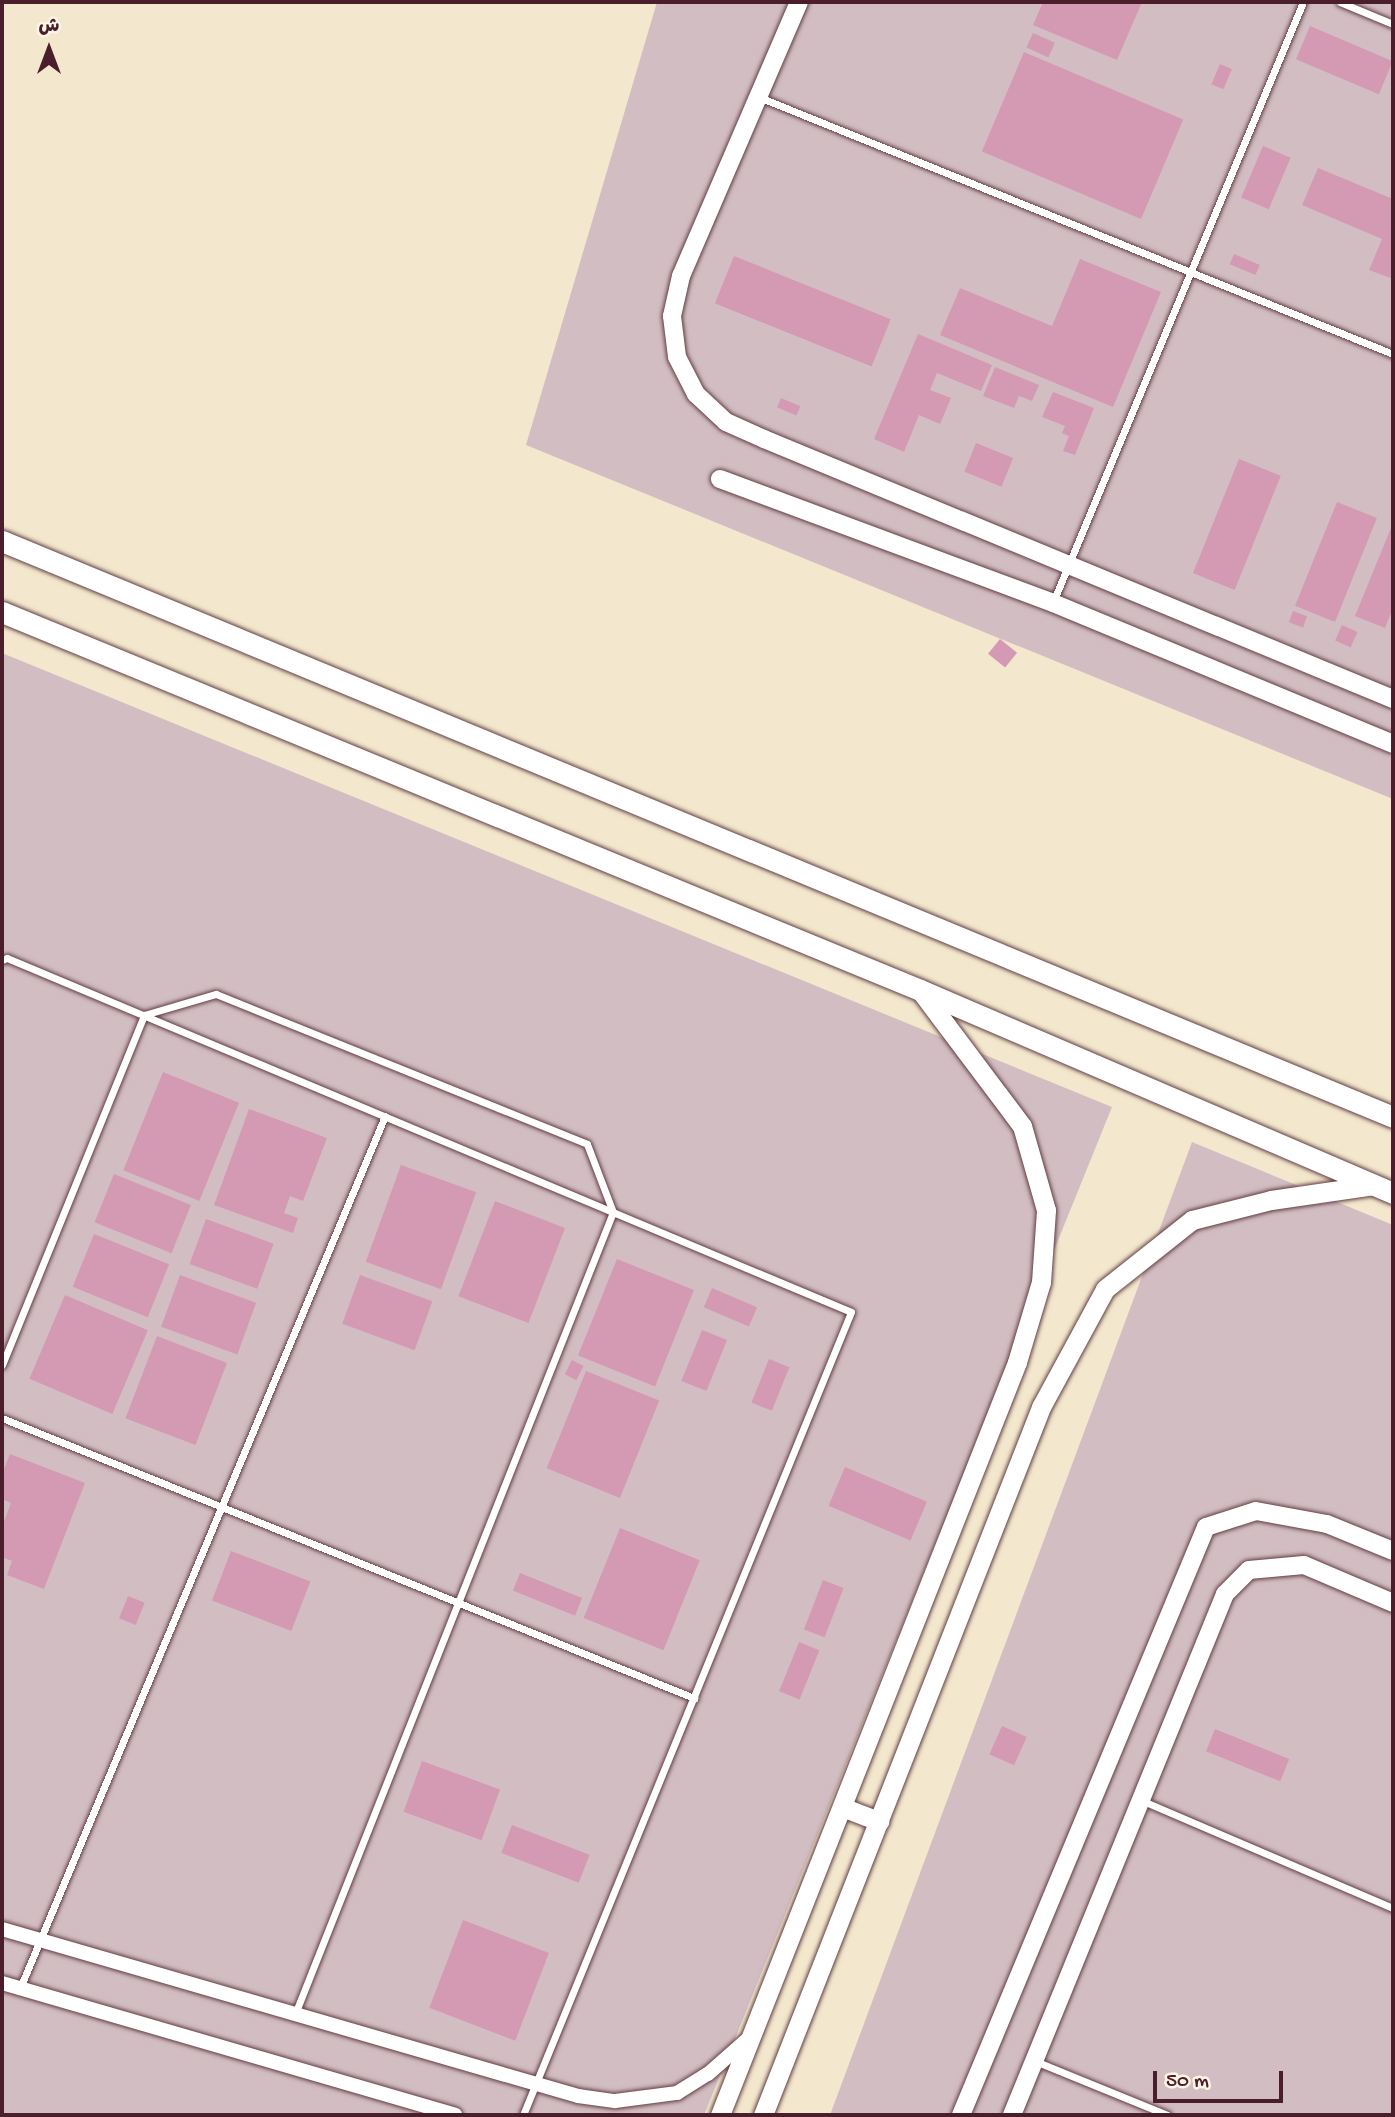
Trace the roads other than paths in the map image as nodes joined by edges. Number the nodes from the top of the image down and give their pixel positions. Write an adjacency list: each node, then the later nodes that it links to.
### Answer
1 (799, 2): 5 (street)
2 (1303, 2): 6 (lane)
3 (1340, 2): 4 (lane)
4 (1393, 24)
5 (759, 97): 6 (lane); 10 (street)
6 (1191, 270): 7 (lane); 10 (lane)
7 (1393, 354)
8 (720, 479): 11 (street)
9 (2, 541): 19 (main road)
10 (1068, 566): 11 (lane); 13 (street)
11 (1053, 603): 14 (street)
12 (2, 612): 16 (main road)
13 (1393, 699)
14 (1393, 744)
15 (2, 960): 17 (lane)
16 (920, 990): 20 (main road); 30 (main road)
17 (144, 1015): 18 (lane); 21 (lane); 22 (lane)
18 (385, 1116): 21 (lane); 24 (lane)
19 (1393, 1117)
20 (1383, 1189): 31 (main road)
21 (613, 1212): 26 (lane); 28 (lane)
22 (2, 1365)
23 (2, 1418): 24 (lane)
24 (221, 1507): 26 (lane); 34 (lane)
25 (1393, 1551): 45 (street)
26 (458, 1603): 28 (lane); 37 (lane)
27 (1393, 1603): 29 (street)
28 (694, 1698): 40 (lane)
29 (1140, 1800): 32 (lane); 39 (street)
30 (842, 1807): 31 (main road); 38 (main road)
31 (879, 1821): 44 (main road)
32 (1393, 1908)
33 (2, 1928): 34 (street)
34 (40, 1940): 36 (lane); 37 (street)
35 (2, 1983): 36 (street)
36 (20, 1988): 41 (street)
37 (295, 2014): 40 (street)
38 (754, 2033): 40 (street); 43 (main road)
39 (1034, 2061): 46 (street); 47 (lane)
40 (536, 2084): 42 (lane)
41 (455, 2115)
42 (523, 2115)
43 (720, 2115)
44 (763, 2115)
45 (961, 2115)
46 (1012, 2115)
47 (1167, 2115)

